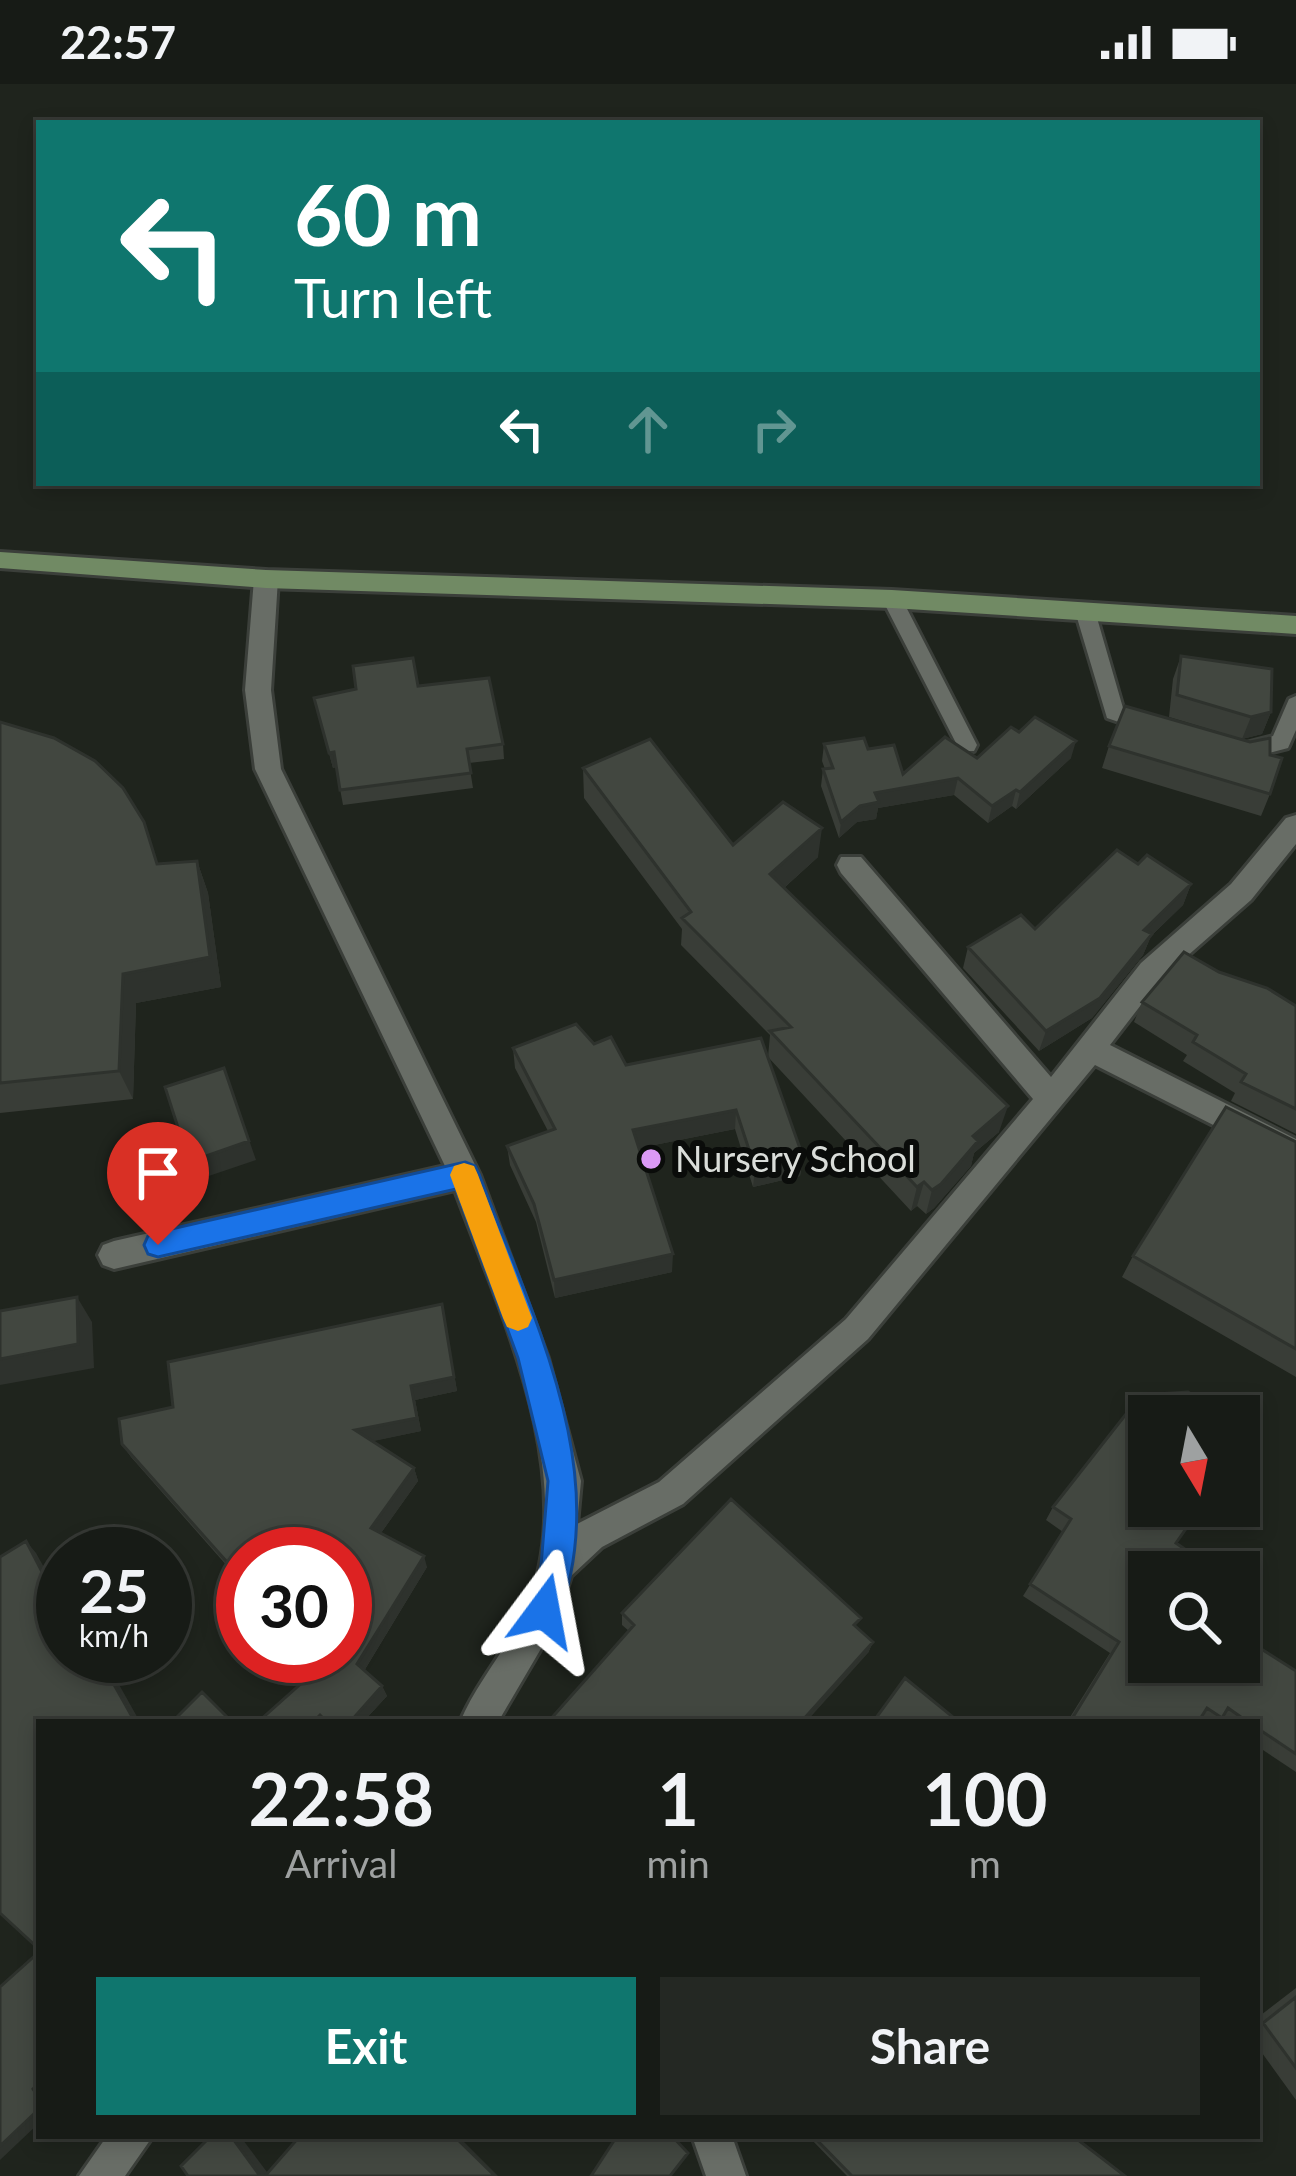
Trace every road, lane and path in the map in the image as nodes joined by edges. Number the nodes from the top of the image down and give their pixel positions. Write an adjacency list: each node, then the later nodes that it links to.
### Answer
1 (0, 560): 2 (main road)
2 (266, 579): 3 (main road); 15 (street)
3 (892, 599): 4 (main road); 8 (lane)
4 (1084, 611): 5 (main road); 7 (lane)
5 (1296, 625)
6 (1296, 704): 9 (lane)
7 (1180, 734)
8 (967, 745)
9 (1221, 746)
10 (1296, 825): 12 (street)
11 (850, 865): 13 (street)
12 (1089, 1048): 13 (street); 14 (street)
13 (1051, 1099): 17 (street)
14 (1296, 1154)
15 (465, 1174): 16 (street); 17 (street)
16 (114, 1255)
17 (557, 1566): 18 (street)
18 (480, 1719)
19 (131, 2139): 21 (street)
20 (713, 2139): 22 (street)
21 (99, 2176)
22 (727, 2176)

